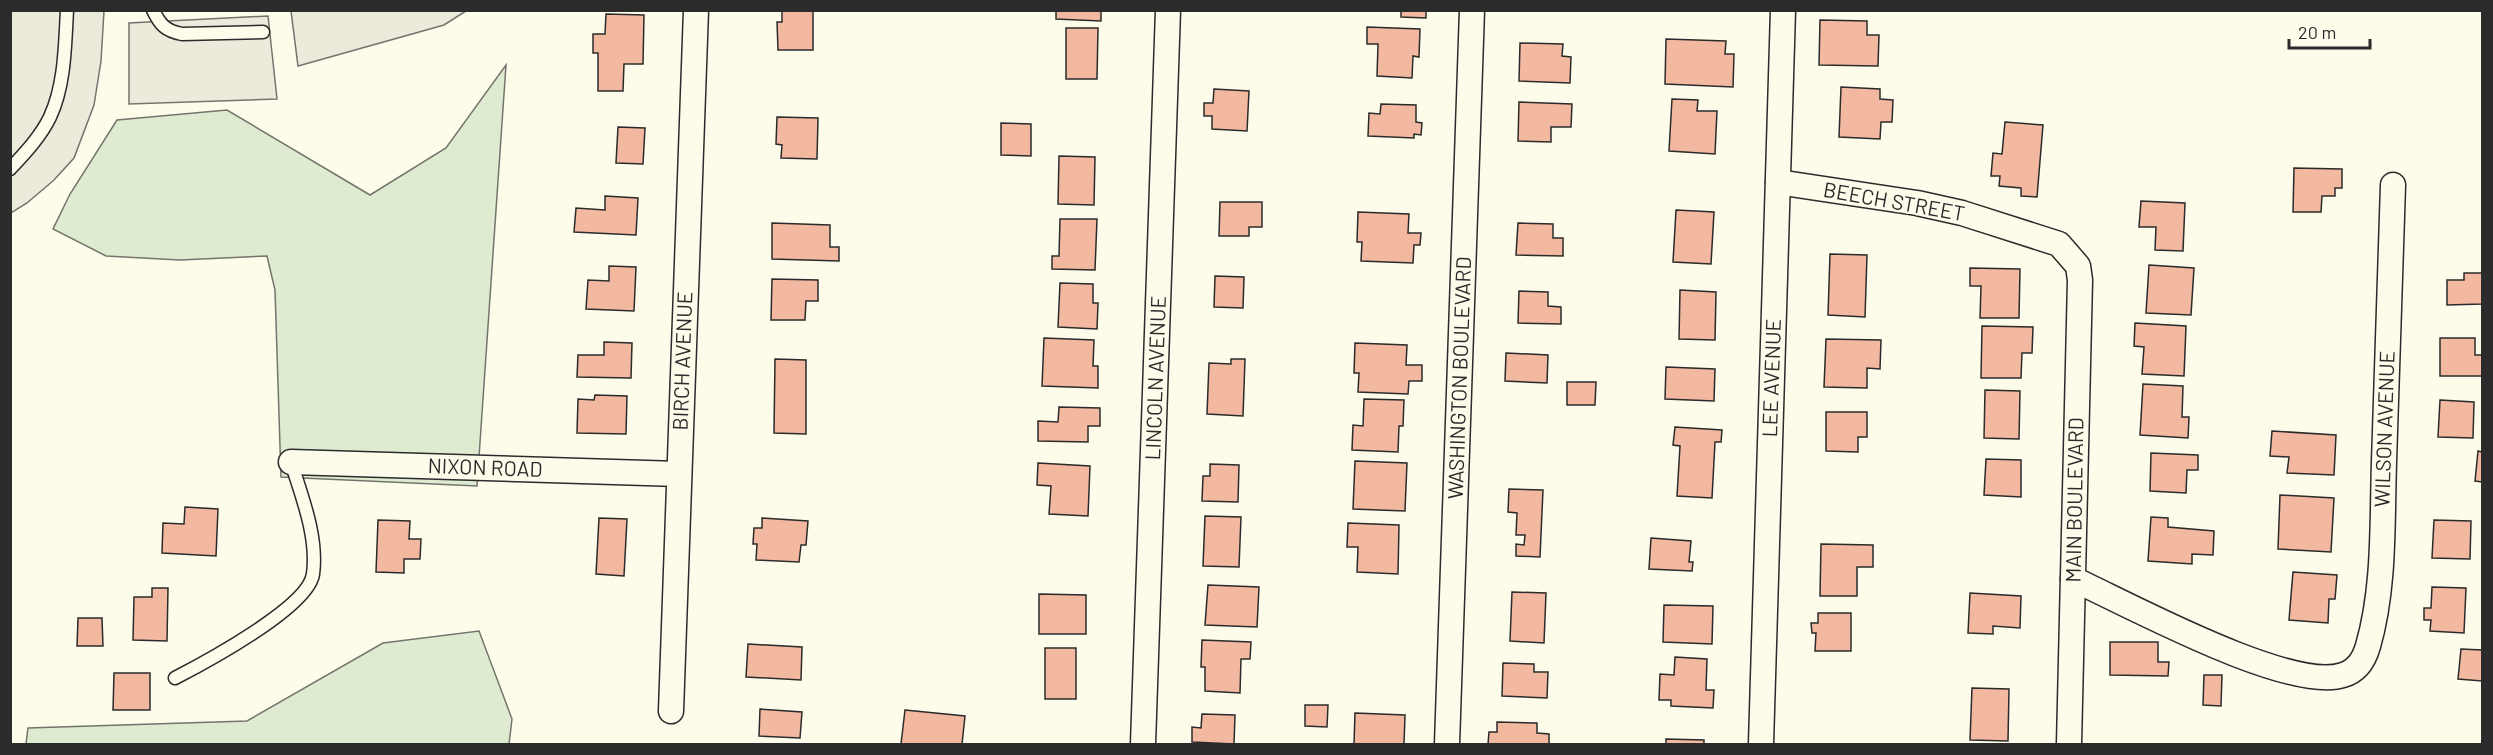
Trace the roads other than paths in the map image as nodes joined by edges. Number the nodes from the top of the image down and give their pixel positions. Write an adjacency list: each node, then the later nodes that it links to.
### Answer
1 (67, 10): 8 (lane)
2 (153, 10): 7 (lane)
3 (696, 10): 13 (street, BIRCH AVENUE)
4 (1168, 10): 17 (street, LINCOLN AVENUE)
5 (1472, 10): 18 (street, WASHINGTON BOULEVARD)
6 (1783, 10): 9 (street, LEE AVENUE)
7 (263, 32)
8 (10, 169)
9 (1778, 182): 11 (street, BEECH STREET); 19 (street, LEE AVENUE)
10 (2393, 185): 14 (street, WILSON AVENUE)
11 (2073, 257): 14 (street, MAIN BOULEVARD)
12 (291, 462): 13 (street, NIXON ROAD); 15 (lane)
13 (679, 474): 16 (street, BIRCH AVENUE)
14 (2073, 579): 20 (street, MAIN BOULEVARD)
15 (175, 678)
16 (671, 711)
17 (1143, 744)
18 (1447, 744)
19 (1761, 744)
20 (2069, 744)

